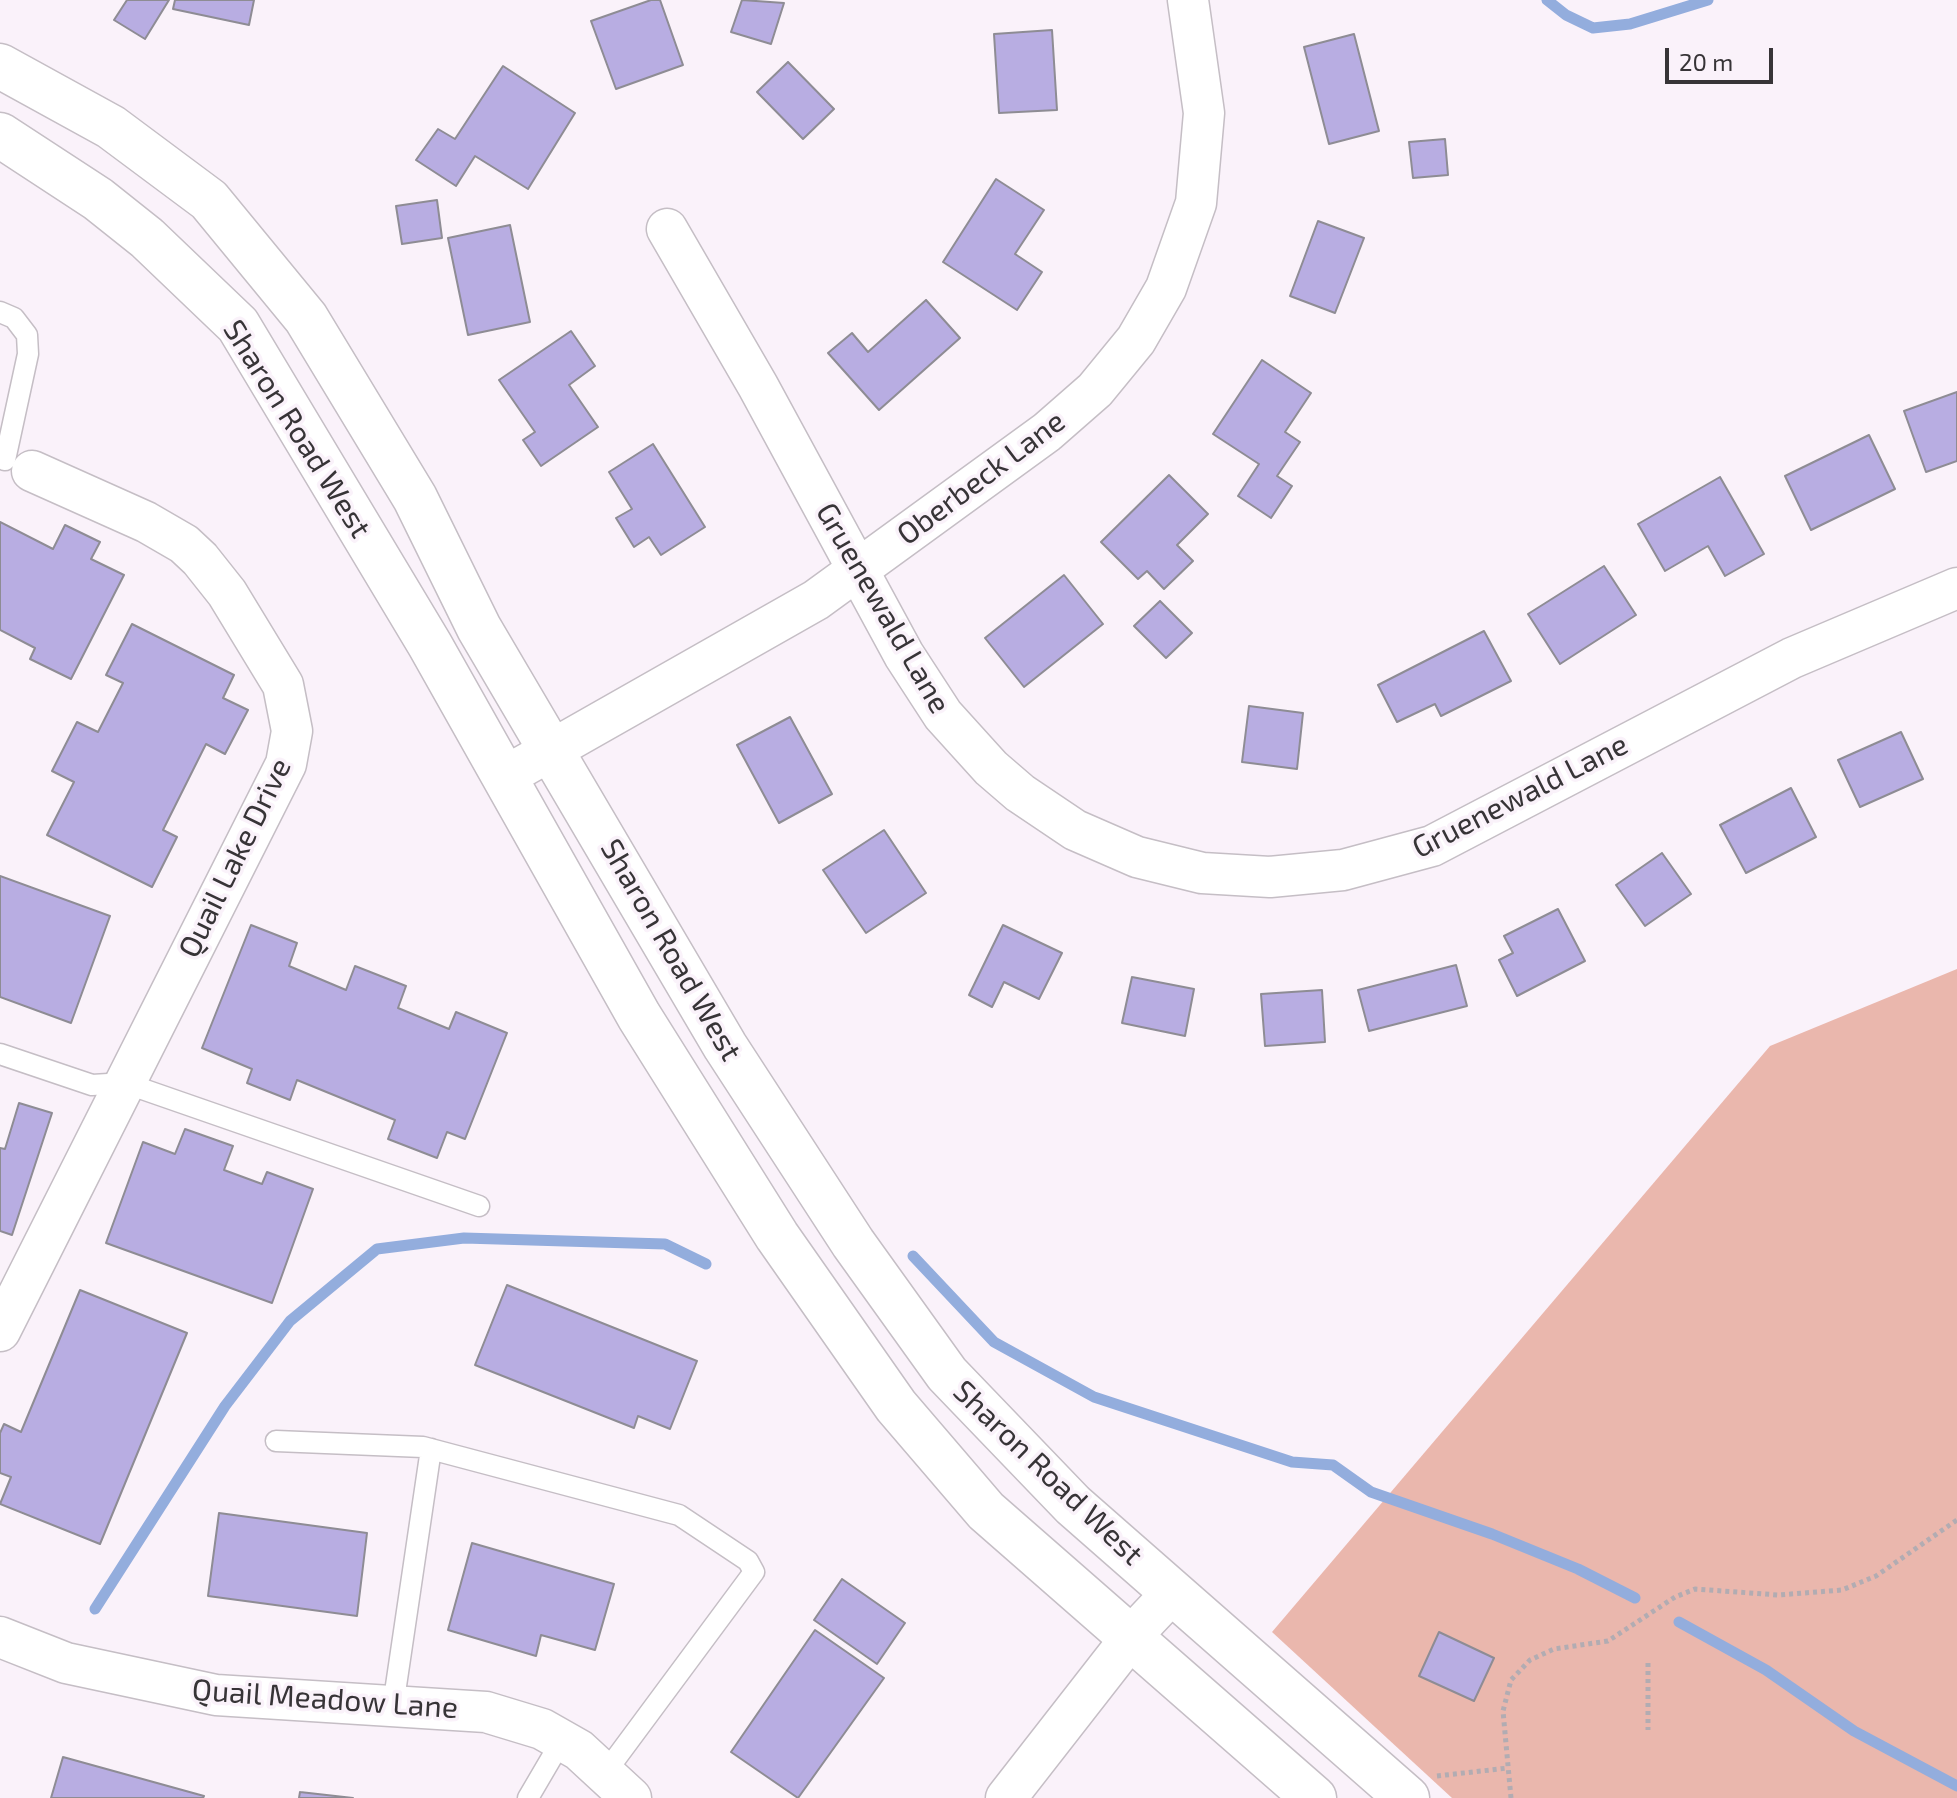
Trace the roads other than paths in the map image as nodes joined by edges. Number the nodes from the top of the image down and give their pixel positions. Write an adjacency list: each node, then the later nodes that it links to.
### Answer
1 (1188, 0): 7 (street, Oberbeck Lane)
2 (0, 66): 9 (main road, Sharon Road West)
3 (0, 135): 10 (main road, Sharon Road West)
4 (667, 229): 7 (street, Gruenewald Lane)
5 (0, 312): 6 (lane)
6 (12, 463): 12 (street, Quail Lake Drive)
7 (859, 569): 8 (street, Gruenewald Lane); 9 (street, Oberbeck Lane)
8 (1957, 588)
9 (551, 748): 10 (street, Oberbeck Lane); 17 (main road, Sharon Road West)
10 (504, 777): 19 (main road, Sharon Road West)
11 (0, 1054): 12 (lane)
12 (125, 1083): 13 (lane); 14 (street, Quail Lake Drive)
13 (479, 1206)
14 (0, 1331)
15 (276, 1441): 16 (lane)
16 (431, 1449): 20 (lane); 22 (lane)
17 (1172, 1593): 19 (street); 23 (main road, Sharon Road West)
18 (0, 1637): 20 (street, Quail Meadow Lane)
19 (1131, 1637): 25 (street); 26 (main road, Sharon Road West)
20 (393, 1706): 21 (street, Quail Meadow Lane)
21 (562, 1740): 22 (street, Quail Meadow Lane); 24 (lane)
22 (618, 1786)
23 (1418, 1788)
24 (528, 1798)
25 (1006, 1798)
26 (1314, 1798)

